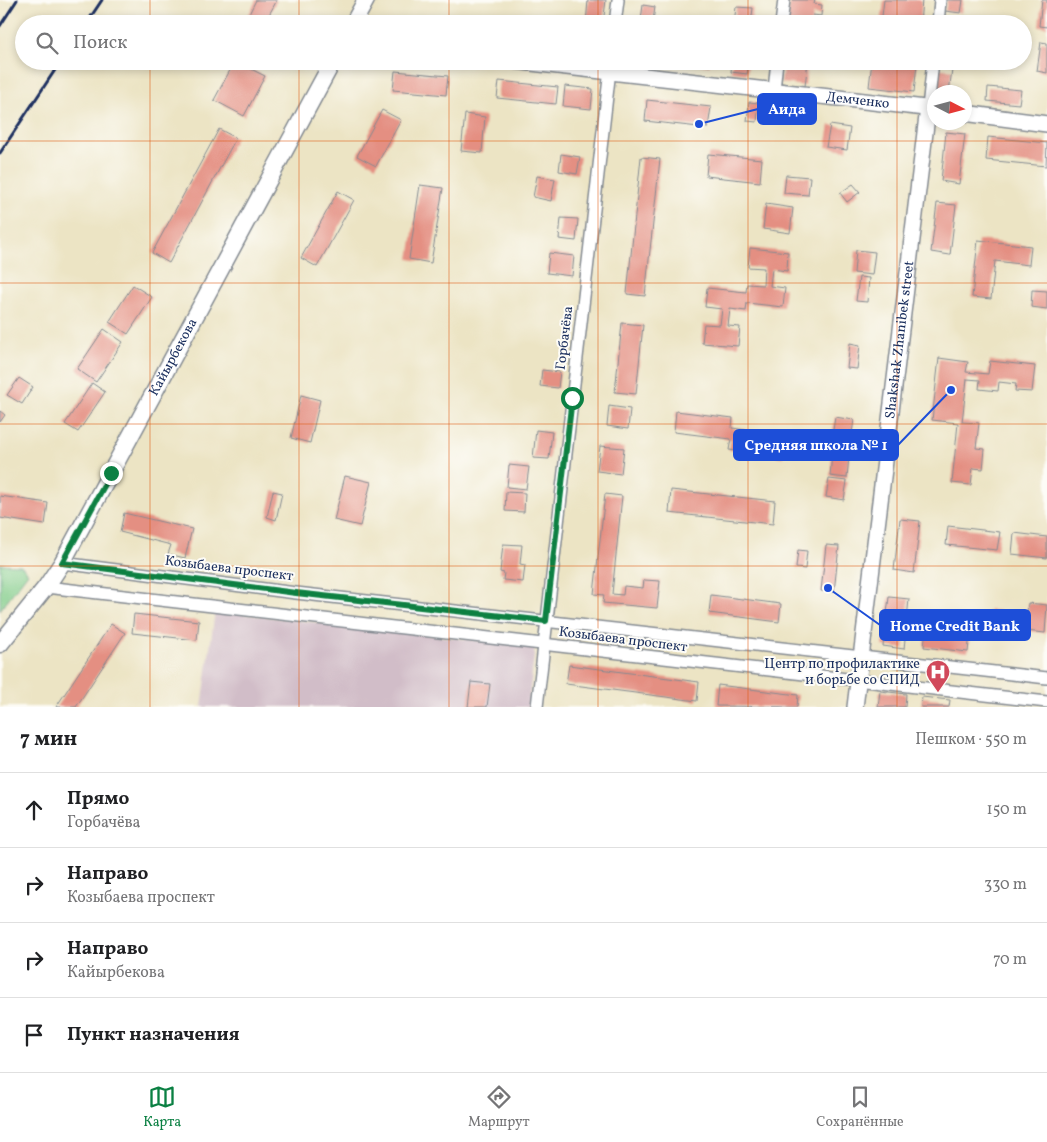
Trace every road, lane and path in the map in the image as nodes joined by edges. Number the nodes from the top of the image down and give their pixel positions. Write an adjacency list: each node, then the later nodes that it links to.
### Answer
1 (366, 0): 5 (main road)
2 (618, 0): 6 (street)
3 (784, 0): 7 (street)
4 (940, 0): 8 (street)
5 (358, 15)
6 (616, 15)
7 (782, 15)
8 (939, 15)
9 (328, 70): 20 (main road, Кайырбекова)
10 (610, 70): 22 (street, Горбачёва)
11 (631, 70): 15 (street, Демченко)
12 (776, 70): 15 (street)
13 (933, 70): 14 (street, Shakshak Zhanibek street)
14 (932, 85)
15 (774, 90): 16 (street, Демченко)
16 (927, 108)
17 (972, 114): 18 (street)
18 (1047, 124)
19 (928, 130): 25 (street, Shakshak Zhanibek street)
20 (62, 563): 21 (main road, Кайырбекова); 22 (street, Козыбаева проспект)
21 (46, 587): 23 (main road, Кайырбекова); 24 (street, Козыбаева проспект)
22 (546, 621): 24 (street, Горбачёва); 25 (street, Козыбаева проспект)
23 (0, 644)
24 (544, 646): 27 (street, Козыбаева проспект); 29 (street, Горбачёва)
25 (861, 656): 26 (street, Козыбаева проспект); 27 (street, Shakshak Zhanibek street)
26 (1047, 678)
27 (858, 682): 28 (street, Козыбаева проспект); 30 (street, Shakshak Zhanibek street)
28 (1047, 702)
29 (536, 707)
30 (855, 707)

